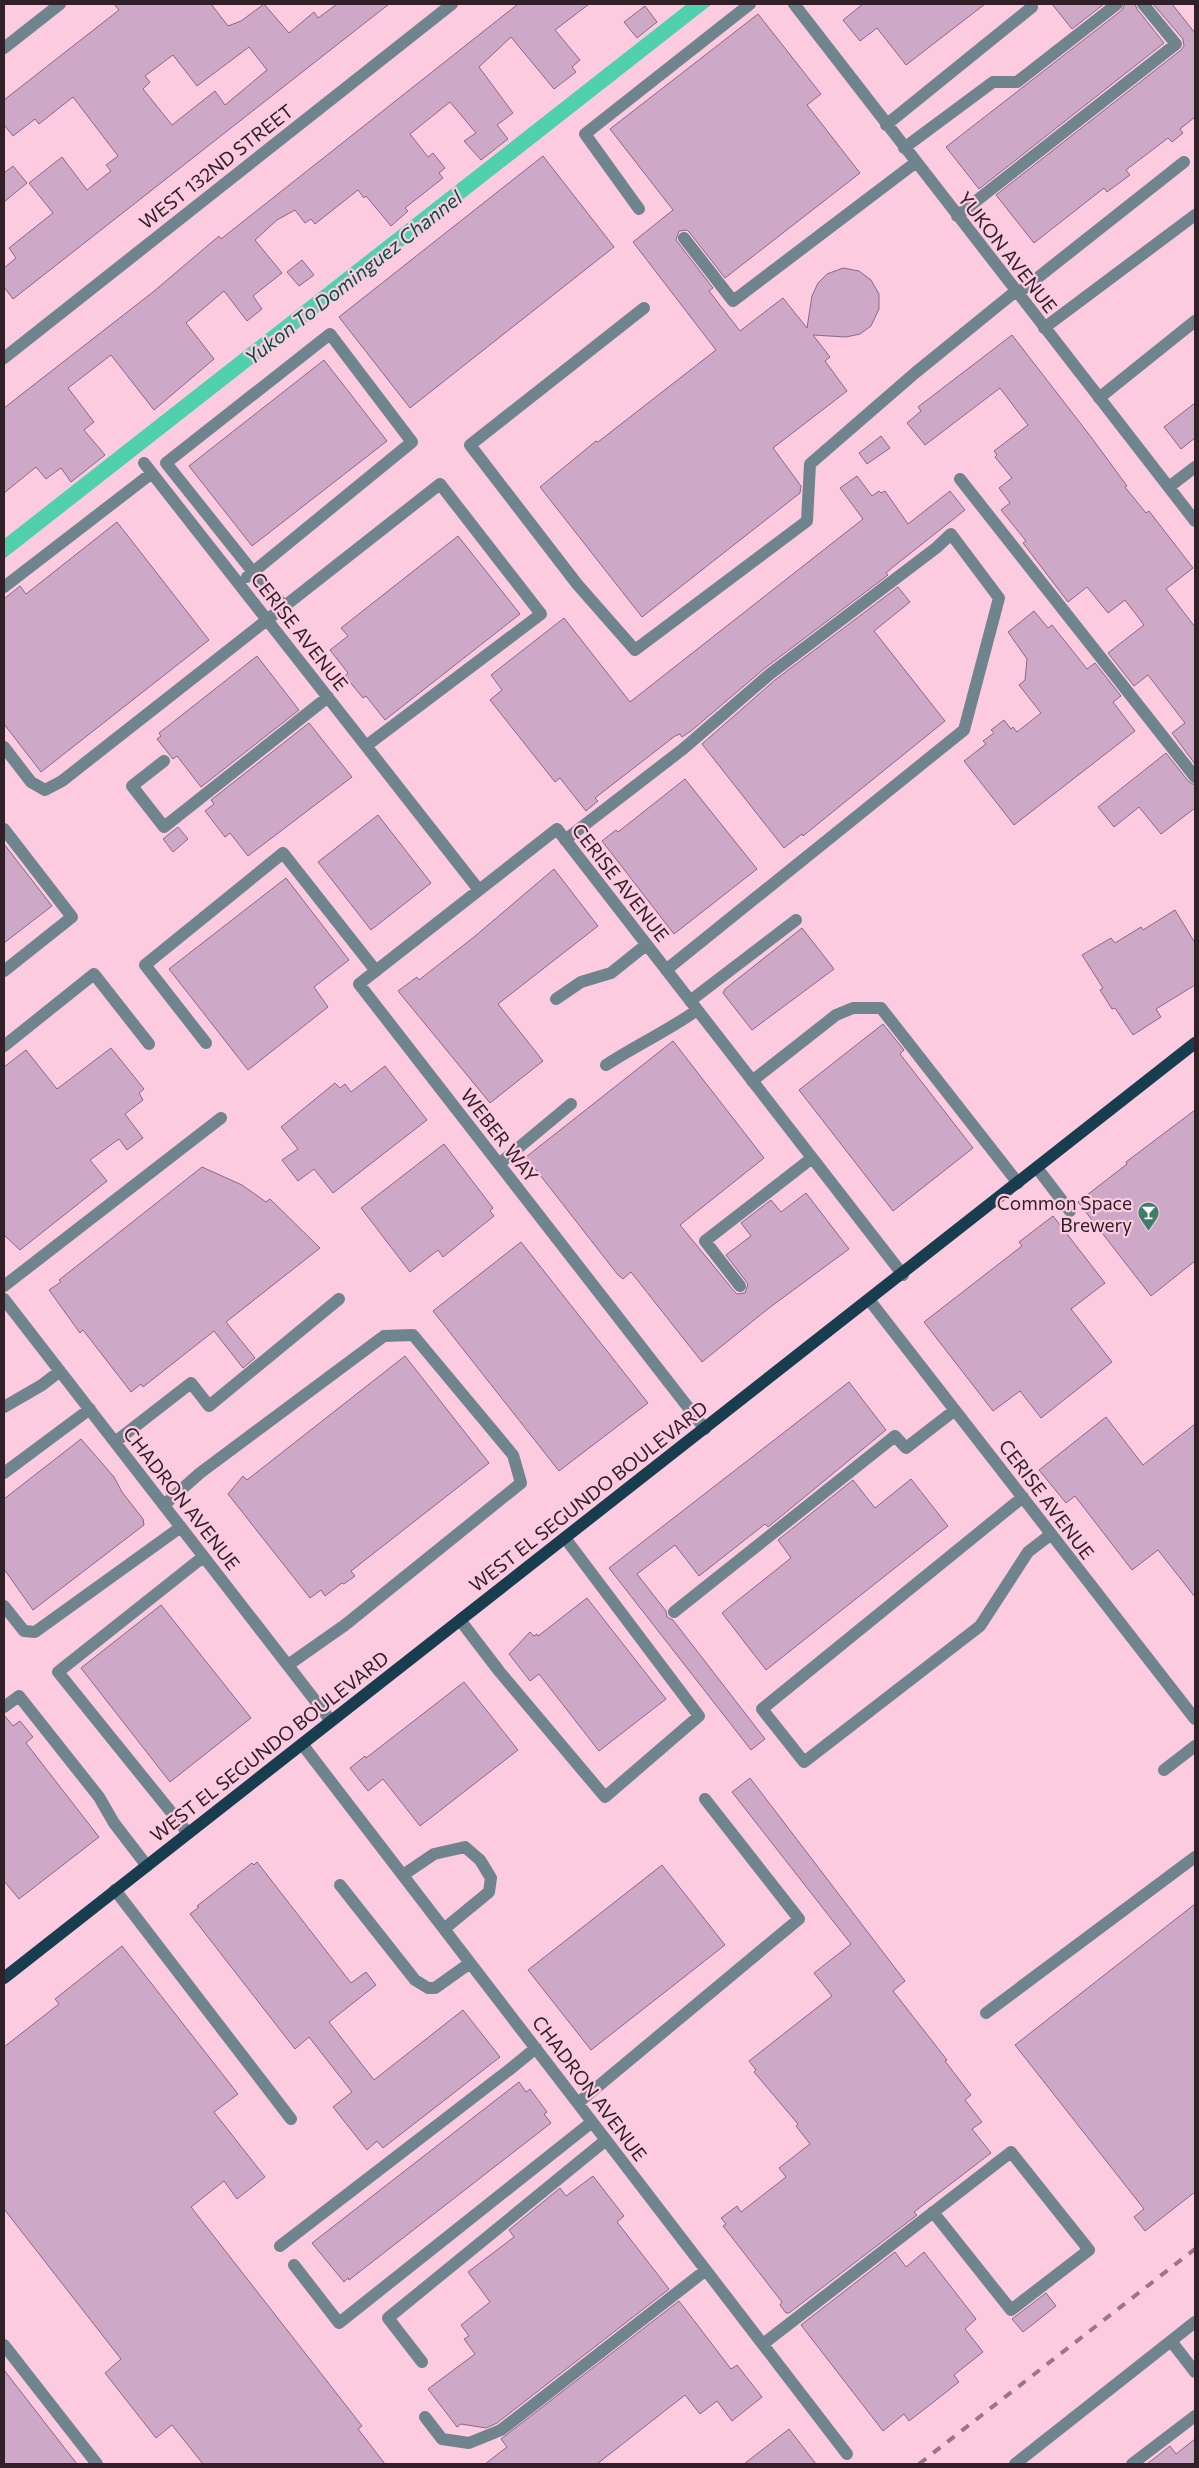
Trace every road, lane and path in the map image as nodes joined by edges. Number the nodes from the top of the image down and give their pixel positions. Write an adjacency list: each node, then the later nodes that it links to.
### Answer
1 (60, 4): 8 (street)
2 (452, 4): 21 (street, WEST 132ND STREET)
3 (750, 4): 13 (street)
4 (794, 4): 9 (street, YUKON AVENUE)
5 (1117, 4): 10 (street)
6 (1143, 4): 15 (street)
7 (1032, 7): 9 (street)
8 (4, 48)
9 (886, 125): 10 (street, YUKON AVENUE)
10 (904, 148): 12 (street, YUKON AVENUE)
11 (1184, 162): 17 (street)
12 (915, 163): 15 (street, YUKON AVENUE); 16 (street)
13 (639, 209)
14 (1195, 215): 20 (street)
15 (957, 216): 17 (street, YUKON AVENUE)
16 (684, 238)
17 (1016, 292): 18 (street); 20 (street, YUKON AVENUE)
18 (644, 308)
19 (1195, 321): 22 (street)
20 (1044, 328): 22 (street, YUKON AVENUE)
21 (4, 358)
22 (1099, 398): 25 (street, YUKON AVENUE)
23 (1195, 467): 25 (street)
24 (960, 479): 36 (street)
25 (1169, 488): 26 (street, YUKON AVENUE)
26 (1195, 521)
27 (253, 572): 27 (street); 28 (street); 30 (street)
28 (239, 584): 29 (street, CERISE AVENUE); 31 (street, CERISE AVENUE)
29 (4, 587)
30 (284, 606): 31 (street); 33 (street)
31 (267, 619): 32 (street, CERISE AVENUE); 34 (street)
32 (328, 697): 33 (street, CERISE AVENUE); 35 (street)
33 (366, 746): 39 (street, CERISE AVENUE)
34 (4, 747)
35 (164, 761)
36 (1195, 777)
37 (4, 829): 42 (street)
38 (565, 840): 39 (street, CERISE AVENUE); 41 (street, CERISE AVENUE); 43 (street)
39 (479, 890): 44 (street, WEBER WAY)
40 (796, 920): 46 (street)
41 (646, 945): 43 (street, CERISE AVENUE); 45 (street)
42 (4, 970)
43 (666, 970): 46 (street, CERISE AVENUE)
44 (376, 971): 47 (street); 56 (street, WEBER WAY)
45 (556, 999)
46 (694, 1006): 51 (street); 52 (street, CERISE AVENUE)
47 (206, 1043)
48 (1195, 1043): 57 (main road, WEST EL SEGUNDO BOULEVARD)
49 (149, 1044): 50 (street)
50 (4, 1046)
51 (606, 1064)
52 (752, 1081): 55 (street, CERISE AVENUE); 58 (street)
53 (571, 1104): 56 (street)
54 (221, 1118): 61 (street)
55 (812, 1158): 60 (street, CERISE AVENUE); 62 (street)
56 (499, 1164): 70 (street, WEBER WAY)
57 (1037, 1168): 58 (main road, WEST EL SEGUNDO BOULEVARD); 59 (street)
58 (1018, 1183): 60 (main road, WEST EL SEGUNDO BOULEVARD)
59 (1070, 1211)
60 (903, 1275): 65 (main road, WEST EL SEGUNDO BOULEVARD)
61 (4, 1286)
62 (740, 1286)
63 (4, 1299): 66 (street, CHADRON AVENUE)
64 (339, 1300): 71 (street)
65 (870, 1301): 69 (street, CERISE AVENUE); 70 (main road, WEST EL SEGUNDO BOULEVARD)
66 (60, 1371): 67 (street); 68 (street, CHADRON AVENUE)
67 (4, 1407)
68 (90, 1410): 71 (street, CHADRON AVENUE); 72 (street)
69 (955, 1410): 73 (street, CERISE AVENUE); 80 (street)
70 (705, 1428): 77 (main road, WEST EL SEGUNDO BOULEVARD)
71 (115, 1442): 74 (street, CHADRON AVENUE)
72 (4, 1473)
73 (1023, 1497): 76 (street, CERISE AVENUE); 76 (street)
74 (164, 1505): 75 (street, CHADRON AVENUE); 82 (street)
75 (181, 1528): 78 (street, CHADRON AVENUE); 79 (street)
76 (1050, 1535): 84 (street, CERISE AVENUE)
77 (565, 1538): 81 (main road, WEST EL SEGUNDO BOULEVARD); 81 (street)
78 (203, 1557): 82 (street, CHADRON AVENUE); 90 (street)
79 (4, 1606)
80 (674, 1612)
81 (460, 1620): 85 (main road, WEST EL SEGUNDO BOULEVARD)
82 (288, 1665): 85 (street, CHADRON AVENUE)
83 (4, 1708): 92 (street)
84 (1195, 1719)
85 (331, 1721): 86 (main road, WEST EL SEGUNDO BOULEVARD)
86 (302, 1744): 90 (main road, WEST EL SEGUNDO BOULEVARD); 93 (street, CHADRON AVENUE)
87 (1195, 1746): 88 (street)
88 (1164, 1770)
89 (706, 1799): 101 (street)
90 (188, 1833): 92 (main road, WEST EL SEGUNDO BOULEVARD)
91 (1195, 1858): 99 (street)
92 (147, 1866): 95 (main road, WEST EL SEGUNDO BOULEVARD)
93 (403, 1875): 96 (street, CHADRON AVENUE); 96 (street)
94 (340, 1885): 97 (street)
95 (116, 1890): 98 (main road, WEST EL SEGUNDO BOULEVARD); 102 (street)
96 (444, 1929): 97 (street, CHADRON AVENUE)
97 (470, 1963): 100 (street, CHADRON AVENUE)
98 (4, 1978)
99 (986, 2013)
100 (536, 2048): 101 (street, CHADRON AVENUE); 106 (street)
101 (578, 2103): 103 (street, CHADRON AVENUE)
102 (291, 2119)
103 (592, 2122): 104 (street, CHADRON AVENUE); 107 (street)
104 (606, 2140): 108 (street, CHADRON AVENUE); 113 (street)
105 (933, 2212): 105 (street); 112 (street)
106 (280, 2246)
107 (294, 2265)
108 (706, 2270): 112 (street, CHADRON AVENUE); 116 (street)
109 (1195, 2322): 110 (street)
110 (1171, 2341): 114 (street); 119 (street)
111 (4, 2344): 118 (street)
112 (763, 2344): 117 (street, CHADRON AVENUE)
113 (422, 2362)
114 (1195, 2372)
115 (1195, 2416): 120 (street)
116 (425, 2417)
117 (847, 2454)
118 (97, 2464)
119 (1015, 2464)
120 (1132, 2464)

